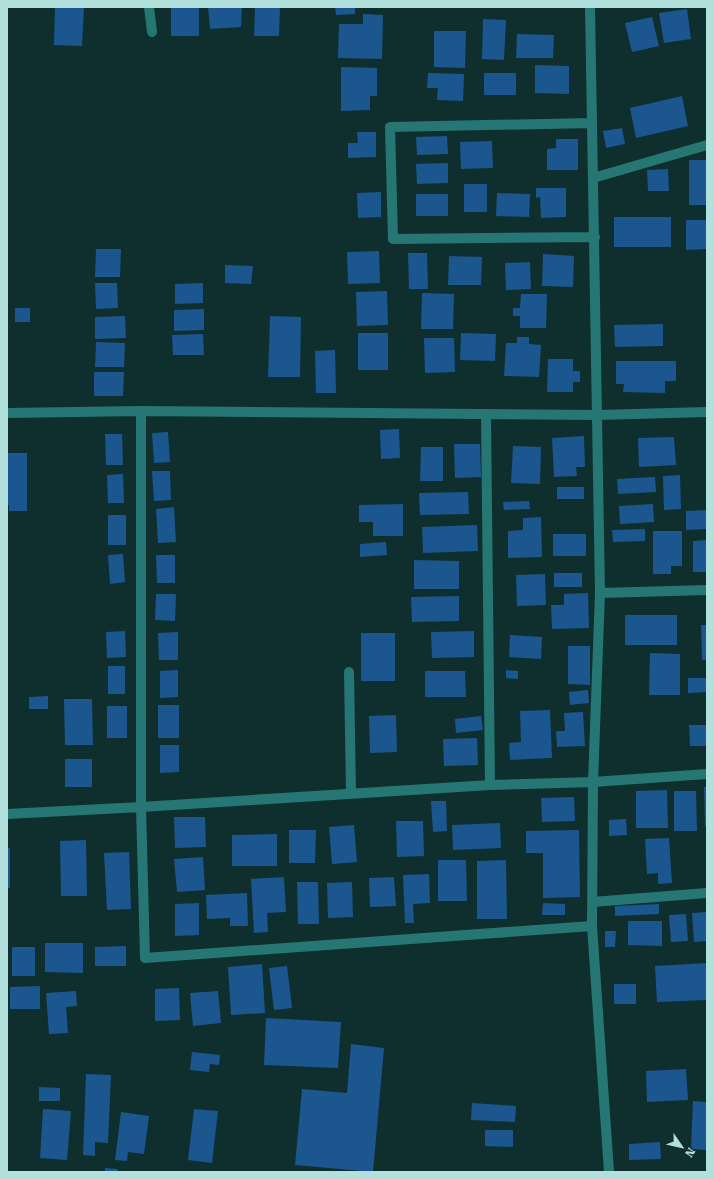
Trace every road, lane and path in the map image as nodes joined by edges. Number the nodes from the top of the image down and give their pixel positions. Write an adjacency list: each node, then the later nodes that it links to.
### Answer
1 (149, 7): 3 (street)
2 (590, 7): 4 (street)
3 (152, 32)
4 (592, 123): 6 (street); 7 (street)
5 (707, 145): 6 (street)
6 (594, 178): 7 (street)
7 (595, 238): 12 (street)
8 (141, 411): 10 (street); 11 (street); 20 (street)
9 (707, 412): 12 (street)
10 (7, 413)
11 (486, 415): 12 (street); 18 (street)
12 (598, 415): 14 (street)
13 (707, 590): 14 (street)
14 (600, 594): 17 (street)
15 (349, 672): 19 (street)
16 (707, 774): 17 (street)
17 (593, 782): 18 (street); 23 (street)
18 (490, 785): 19 (street)
19 (351, 793): 20 (street)
20 (141, 807): 21 (street); 24 (street)
21 (7, 814)
22 (707, 893): 23 (street)
23 (592, 902): 24 (street)
24 (592, 926): 25 (street)
25 (609, 1172)

